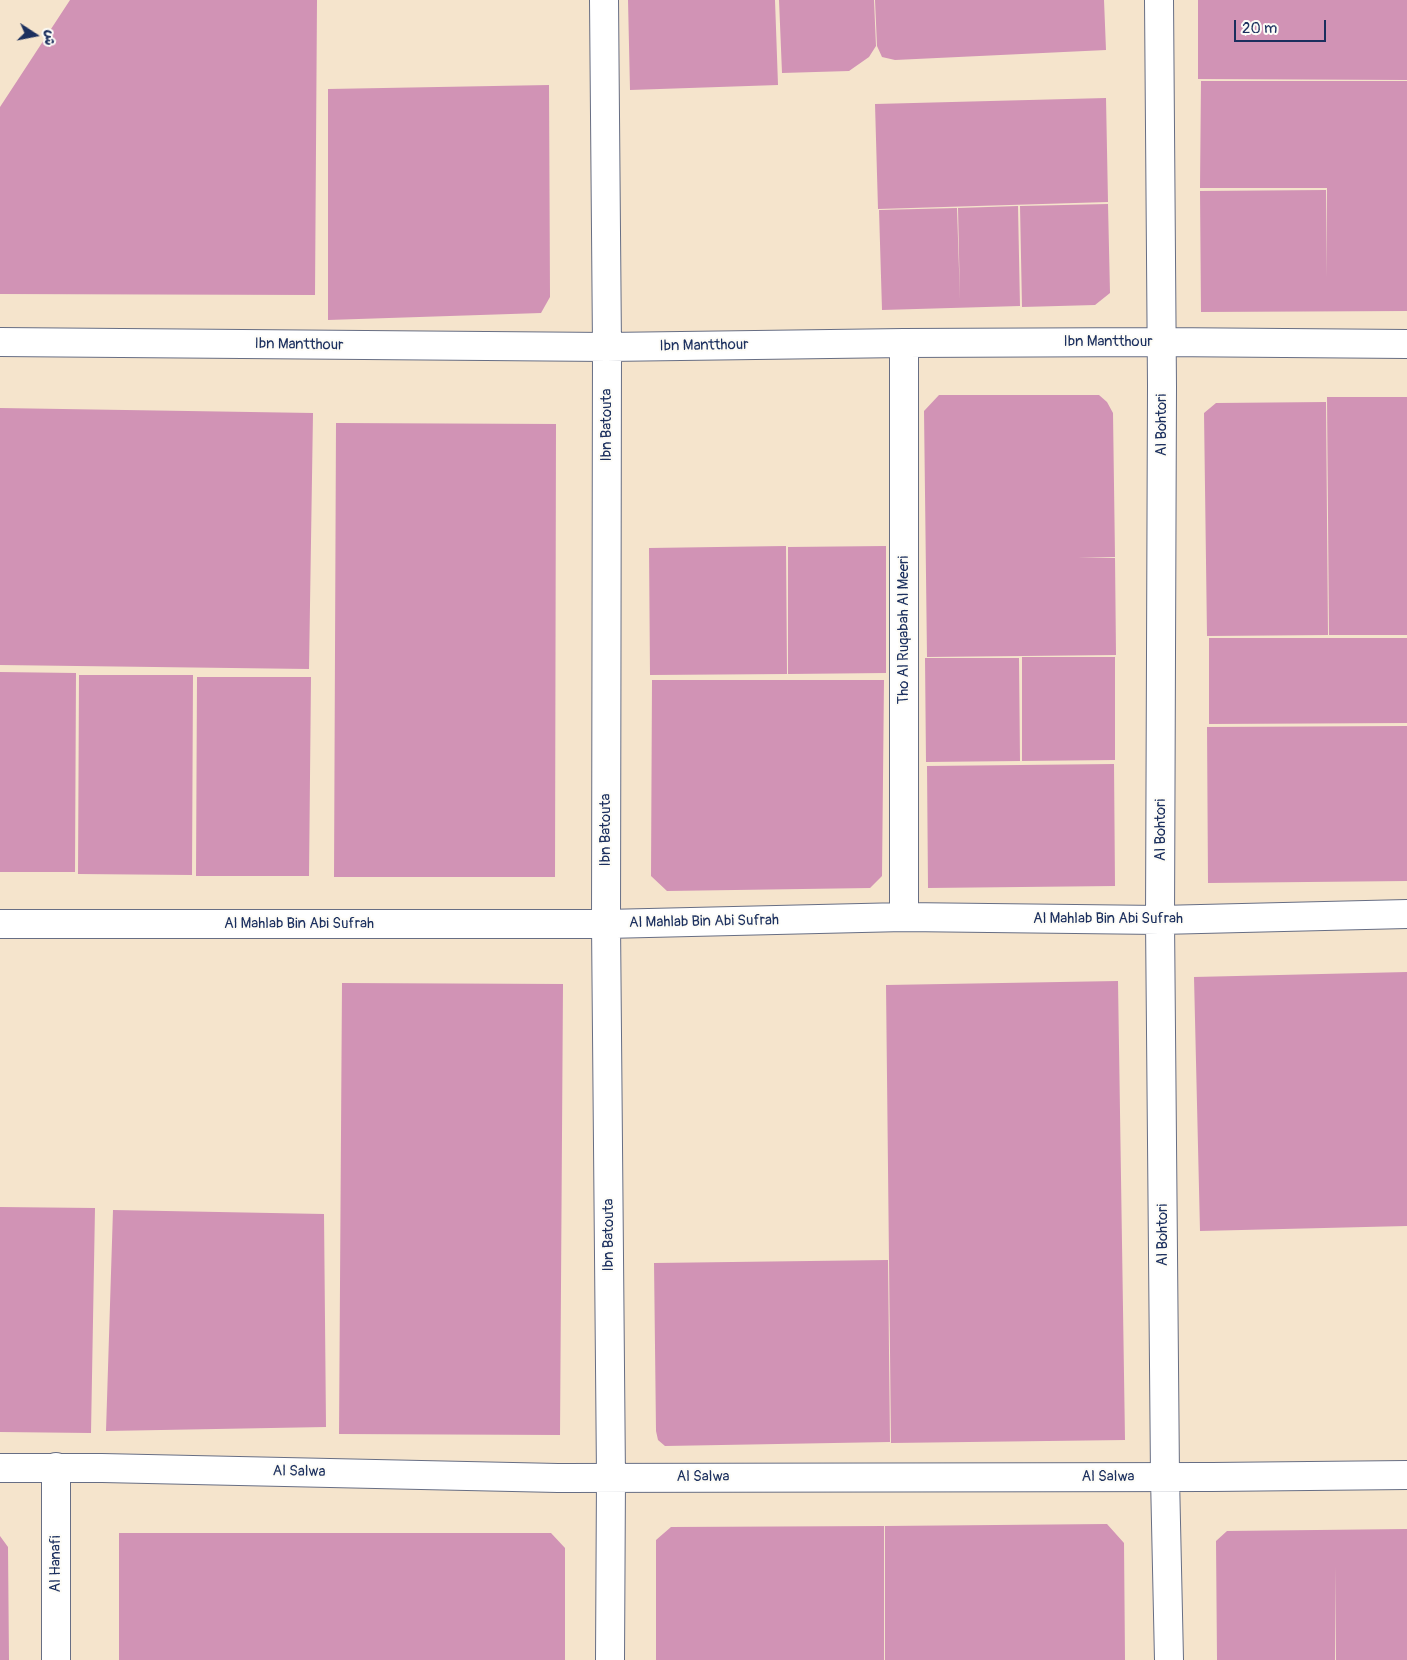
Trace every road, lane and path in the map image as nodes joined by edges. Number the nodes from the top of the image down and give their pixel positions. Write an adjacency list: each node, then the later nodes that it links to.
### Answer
1 (604, 0): 7 (street, Ibn Batouta)
2 (1159, 0): 4 (street, Al Bohtori)
3 (0, 342): 7 (street, Ibn Mantthour)
4 (1162, 342): 5 (street, Ibn Mantthour); 6 (street, Ibn Mantthour); 10 (street, Al Bohtori)
5 (904, 343): 7 (street, Ibn Mantthour); 9 (street, Tho Al Ruqabah Al Meeri)
6 (1407, 344)
7 (607, 348): 12 (street, Ibn Batouta)
8 (1407, 914): 10 (street, Al Mahlab Bin Abi Sufrah)
9 (904, 918): 10 (street, Al Mahlab Bin Abi Sufrah); 12 (street, Al Mahlab Bin Abi Sufrah)
10 (1160, 920): 17 (street, Al Bohtori)
11 (0, 924): 12 (street, Al Mahlab Bin Abi Sufrah)
12 (606, 924): 16 (street, Ibn Batouta)
13 (56, 1467): 14 (street, Al Salwa); 16 (street, Al Salwa); 18 (street, Al Hanafi)
14 (0, 1468)
15 (1407, 1475): 17 (street, Al Salwa)
16 (611, 1477): 17 (street, Al Salwa); 19 (street, Ibn Batouta)
17 (1165, 1477): 20 (street, Al Bohtori)
18 (56, 1660)
19 (610, 1660)
20 (1169, 1660)

